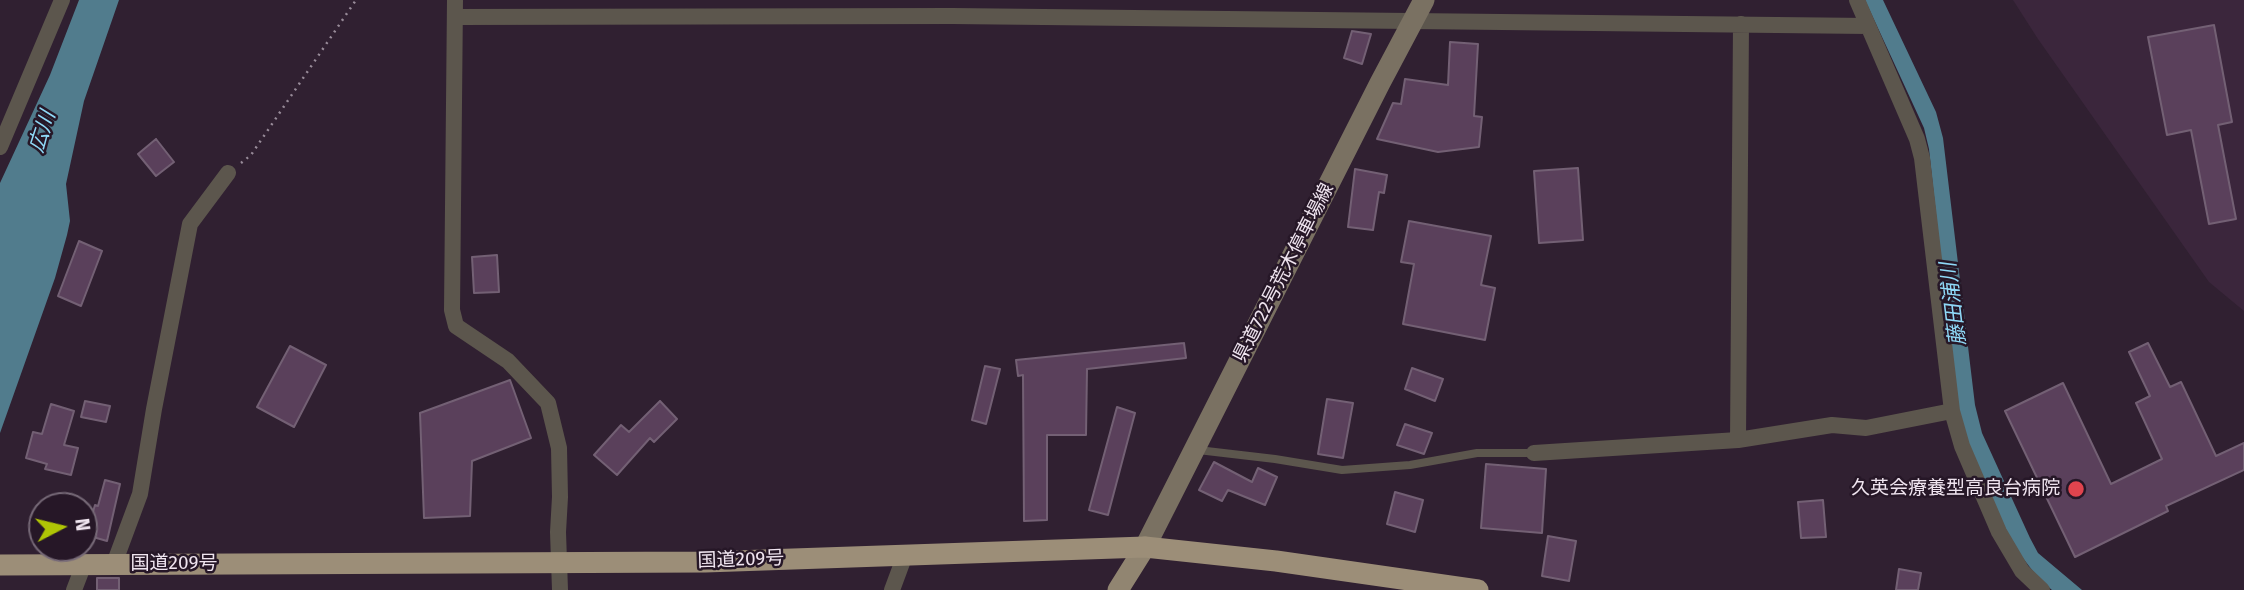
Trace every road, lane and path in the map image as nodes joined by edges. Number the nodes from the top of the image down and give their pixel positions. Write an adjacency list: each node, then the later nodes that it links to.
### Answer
1 (62, 0): 11 (street)
2 (356, 0): 12 (path)
3 (456, 0): 7 (street)
4 (1424, 0): 8 (main road, 県道722号荒木停車場線)
5 (1857, 0): 10 (street)
6 (952, 8): 7 (street); 8 (street)
7 (456, 17): 19 (street)
8 (1414, 20): 9 (street); 15 (main road, 県道722号荒木停車場線)
9 (1741, 24): 10 (street); 14 (street)
10 (1868, 26): 13 (street)
11 (0, 147)
12 (228, 173): 21 (street)
13 (1952, 411): 14 (street); 29 (street)
14 (1738, 440): 16 (street)
15 (1195, 449): 16 (lane); 17 (main road, 県道722号荒木停車場線)
16 (1534, 453)
17 (1145, 547): 18 (highway, 国道209号); 23 (highway, 国道209号); 27 (main road)
18 (905, 555): 19 (highway, 国道209号); 26 (street)
19 (559, 563): 21 (highway, 国道209号); 25 (street)
20 (84, 564): 21 (highway, 国道209号); 22 (highway, 国道209号); 24 (street)
21 (114, 564)
22 (0, 565)
23 (1391, 584): 28 (highway, 国道209号)
24 (74, 590)
25 (560, 590)
26 (892, 590)
27 (1118, 590)
28 (1478, 590)
29 (2042, 590)

